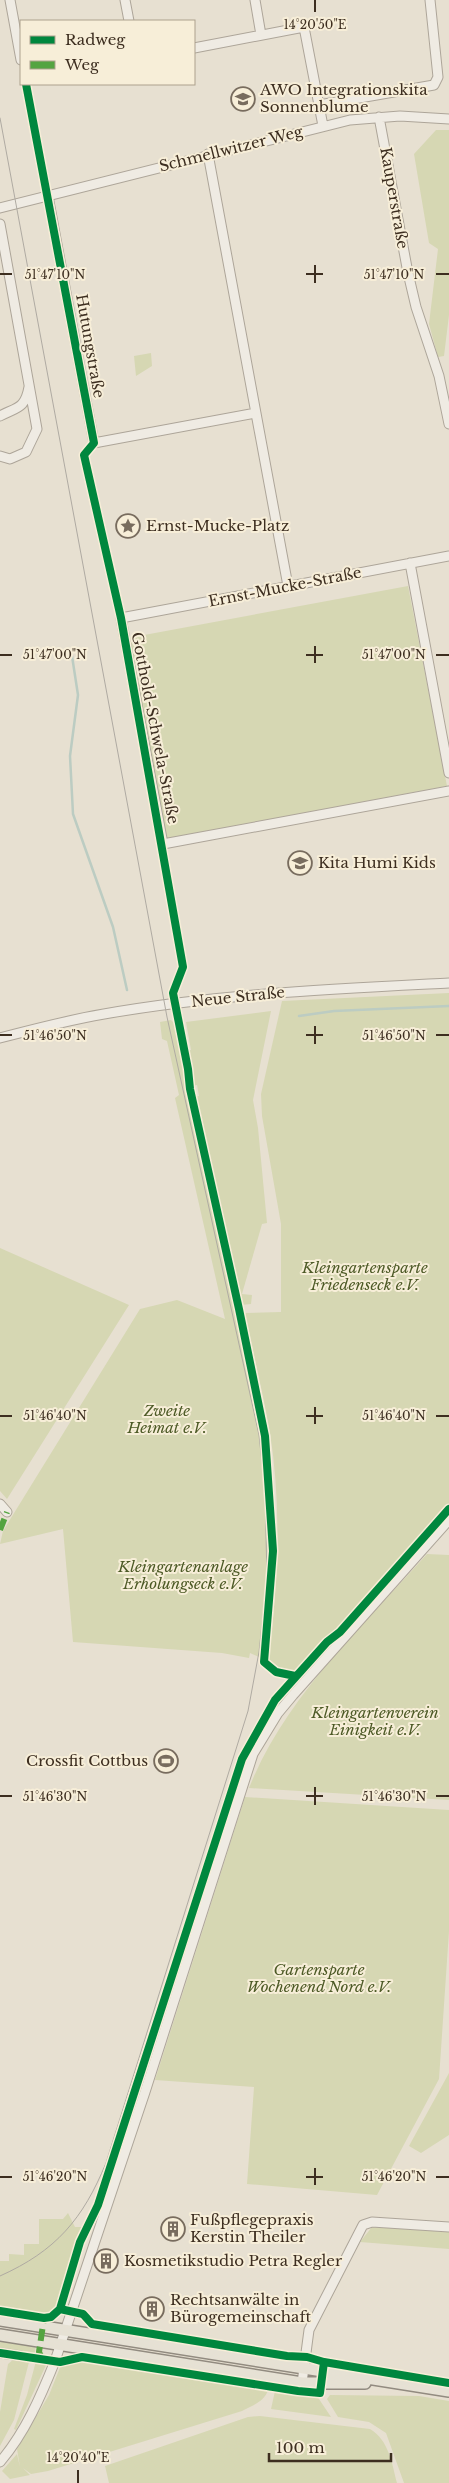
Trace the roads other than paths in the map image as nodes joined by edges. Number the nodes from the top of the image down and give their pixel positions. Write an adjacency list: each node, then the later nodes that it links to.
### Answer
1 (10, 0): 8 (street)
2 (125, 0): 5 (street)
3 (255, 0): 6 (street)
4 (430, 0): 9 (street)
5 (128, 20)
6 (261, 35): 7 (street); 9 (street)
7 (195, 48)
8 (20, 55)
9 (319, 105): 12 (street)
10 (379, 117): 11 (street, Schmellwitzer Weg); 12 (street, Schmellwitzer Weg); 20 (street, Kauperstraße)
11 (449, 119)
12 (323, 126): 13 (street, Schmellwitzer Weg)
13 (208, 154): 14 (street, Schmellwitzer Weg); 18 (street)
14 (48, 196): 15 (street, Schmellwitzer Weg); 18 (street, Hutungstraße)
15 (0, 208)
16 (0, 224): 17 (street)
17 (30, 382): 19 (street); 21 (street)
18 (256, 413): 24 (street)
19 (0, 416)
20 (449, 424)
21 (0, 456)
22 (449, 556): 23 (street, Ernst-Mucke-Straße)
23 (410, 564): 24 (street, Ernst-Mucke-Straße); 26 (street)
24 (288, 586): 25 (street, Ernst-Mucke-Straße)
25 (121, 618): 28 (street, Gotthold-Schwela-Straße)
26 (446, 744): 27 (street)
27 (449, 773)
28 (449, 791)
29 (449, 983): 30 (street, Neue Straße)
30 (0, 1038)
31 (0, 1504): 32 (street)
32 (8, 1512)
33 (449, 1520): 36 (street)
34 (449, 2227): 41 (street)
35 (0, 2320): 36 (main road)
36 (66, 2330): 38 (street); 41 (main road)
37 (0, 2335): 38 (main road)
38 (61, 2345): 42 (main road); 45 (street)
39 (0, 2353): 40 (street)
40 (21, 2356)
41 (304, 2369): 42 (street); 43 (main road)
42 (302, 2383): 43 (main road)
43 (394, 2383): 44 (main road)
44 (449, 2392)
45 (0, 2462)

